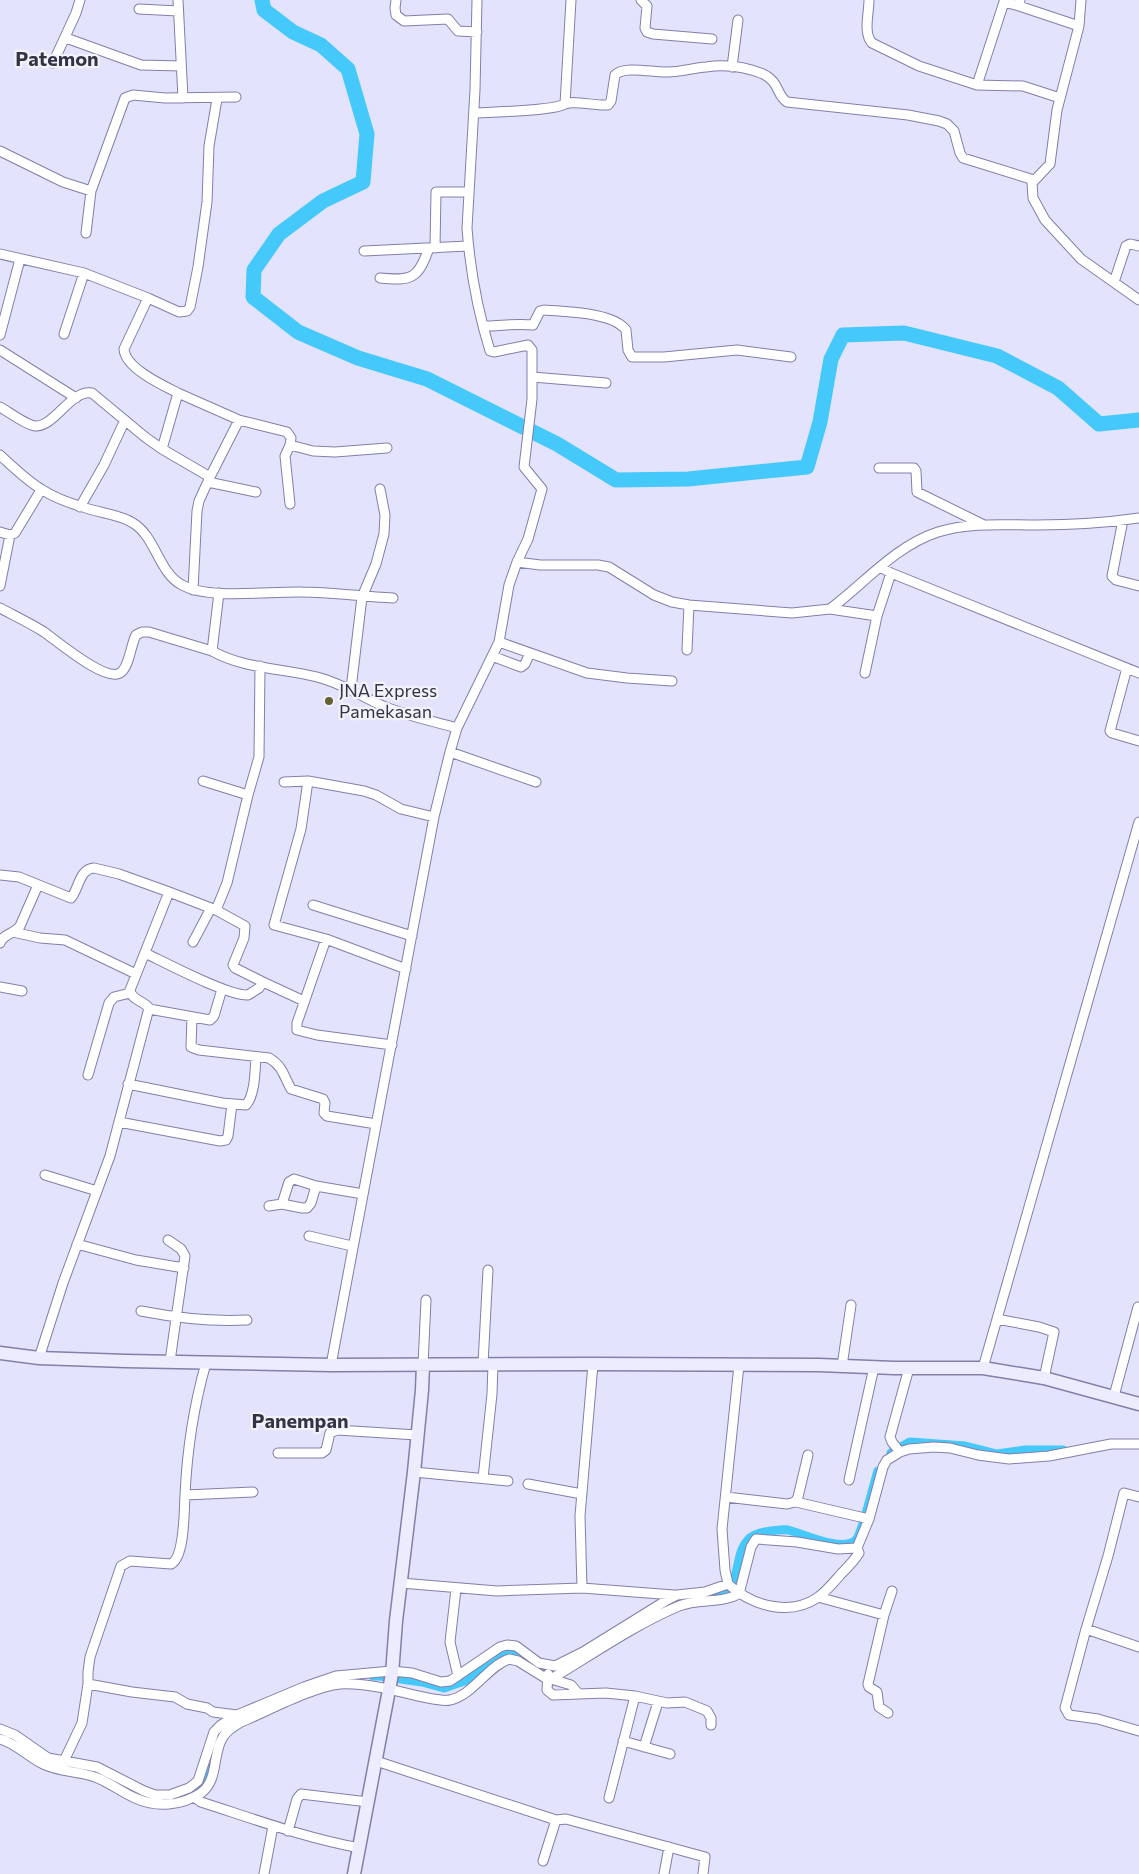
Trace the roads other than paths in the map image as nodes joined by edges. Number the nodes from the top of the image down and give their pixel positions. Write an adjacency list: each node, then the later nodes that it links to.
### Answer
1 (80, 0): 16 (street)
2 (178, 0): 12 (street)
3 (396, 0): 15 (street)
4 (477, 0): 15 (street)
5 (570, 0): 26 (street)
6 (641, 0): 17 (street)
7 (869, 0): 21 (street)
8 (1081, 0): 14 (street)
9 (999, 1): 10 (street); 21 (street)
10 (1020, 3): 14 (street)
11 (139, 9): 12 (street)
12 (178, 11): 19 (street)
13 (738, 20): 20 (street)
14 (1079, 26): 24 (street)
15 (477, 32): 27 (street)
16 (66, 38): 18 (street); 19 (street)
17 (712, 39)
18 (53, 63)
19 (181, 66): 23 (street)
20 (732, 67): 26 (street); 29 (street)
21 (977, 86): 24 (street)
22 (236, 97): 25 (street)
23 (183, 98): 25 (street); 30 (street)
24 (1060, 98): 29 (street)
25 (217, 99): 42 (street)
26 (565, 104): 27 (street)
27 (474, 113): 31 (street)
28 (0, 151): 30 (street)
29 (1034, 180): 41 (street)
30 (91, 191): 32 (street)
31 (468, 192): 33 (street); 35 (street)
32 (86, 233)
33 (468, 246): 35 (street); 44 (street)
34 (1139, 246): 41 (street)
35 (432, 248): 36 (street); 40 (street)
36 (364, 251)
37 (0, 254): 38 (street)
38 (20, 259): 39 (street); 45 (street)
39 (84, 273): 42 (street); 46 (street)
40 (380, 278)
41 (1114, 282): 43 (street)
42 (148, 298): 51 (street)
43 (1139, 300)
44 (483, 326): 48 (street); 49 (street)
45 (0, 334)
46 (64, 334)
47 (0, 350): 52 (street)
48 (791, 357)
49 (532, 377): 50 (street); 72 (street)
50 (606, 383)
51 (178, 393): 55 (street); 58 (street)
52 (76, 398): 53 (street); 54 (street)
53 (0, 407)
54 (125, 420): 58 (street); 66 (street)
55 (238, 420): 56 (street); 61 (street)
56 (290, 445): 57 (street); 65 (street)
57 (387, 448)
58 (162, 449): 61 (street)
59 (0, 455): 63 (street)
60 (879, 468): 69 (street)
61 (209, 480): 64 (street); 77 (street)
62 (380, 489): 79 (street)
63 (41, 490): 66 (street); 71 (street)
64 (256, 492)
65 (290, 504)
66 (80, 507): 77 (street)
67 (1139, 518): 68 (street)
68 (1123, 520): 69 (street); 76 (street)
69 (983, 524): 73 (street)
70 (0, 532): 71 (street)
71 (10, 535): 75 (street)
72 (517, 562): 81 (street); 85 (street)
73 (880, 567): 74 (street); 83 (street)
74 (891, 573): 84 (street); 91 (street)
75 (0, 586)
76 (1139, 586)
77 (193, 590): 78 (street)
78 (219, 593): 79 (street); 87 (street)
79 (362, 597): 80 (street); 95 (street)
80 (393, 598)
81 (689, 606): 83 (street); 86 (street)
82 (0, 608): 87 (street)
83 (830, 609): 84 (street)
84 (877, 616): 92 (street)
85 (499, 642): 88 (street); 89 (street)
86 (687, 650)
87 (212, 651): 90 (street)
88 (530, 652): 89 (street); 94 (street)
89 (492, 656): 96 (street)
90 (260, 666): 95 (street); 103 (street)
91 (1127, 668): 93 (street); 97 (street)
92 (865, 673)
93 (1139, 673)
94 (672, 681)
95 (351, 689): 96 (street)
96 (457, 728): 98 (street)
97 (1139, 741)
98 (450, 752): 102 (street); 104 (street)
99 (202, 781): 103 (street)
100 (308, 781): 101 (street); 104 (street); 113 (street)
101 (284, 782)
102 (536, 782)
103 (248, 795): 110 (street)
104 (434, 817): 112 (street)
105 (1139, 822): 151 (street)
106 (0, 875): 107 (street)
107 (38, 885): 108 (street); 111 (street)
108 (168, 892): 110 (street); 116 (street)
109 (313, 905): 112 (street)
110 (213, 909): 114 (street); 119 (street)
111 (13, 932): 115 (street); 118 (street)
112 (412, 936): 117 (street)
113 (326, 939): 117 (street); 124 (street)
114 (193, 942)
115 (0, 943)
116 (144, 953): 118 (street); 121 (street)
117 (406, 969): 127 (street)
118 (136, 974): 123 (street)
119 (264, 982): 121 (street); 124 (street)
120 (0, 987): 122 (street)
121 (222, 988): 126 (street)
122 (22, 991)
123 (130, 993): 125 (street); 129 (street)
124 (304, 1001): 127 (street)
125 (149, 1008): 126 (street); 130 (street)
126 (192, 1017): 128 (street)
127 (392, 1045): 133 (street)
128 (256, 1057): 131 (street); 133 (street)
129 (88, 1075)
130 (128, 1084): 131 (street); 132 (street)
131 (232, 1104): 132 (street)
132 (118, 1122): 136 (street)
133 (376, 1124): 137 (street)
134 (45, 1175): 136 (street)
135 (316, 1186): 137 (street); 138 (street); 138 (street)
136 (97, 1191): 142 (street)
137 (363, 1194): 143 (street)
138 (282, 1204): 139 (street)
139 (269, 1206)
140 (309, 1236): 143 (street)
141 (168, 1240): 144 (street)
142 (77, 1244): 144 (street); 154 (street)
143 (352, 1246): 159 (street)
144 (184, 1268): 150 (street)
145 (488, 1270): 157 (street)
146 (426, 1300): 160 (street)
147 (850, 1305): 162 (street)
148 (1138, 1307): 167 (street)
149 (141, 1311): 150 (street)
150 (175, 1318): 152 (street); 155 (street)
151 (997, 1318): 165 (street); 166 (street)
152 (247, 1320)
153 (0, 1353): 154 (main road)
154 (39, 1358): 155 (main road)
155 (170, 1361): 156 (main road)
156 (206, 1363): 159 (main road); 181 (street)
157 (488, 1364): 158 (main road); 160 (main road); 175 (street)
158 (593, 1364): 161 (main road); 180 (street)
159 (331, 1365): 160 (main road)
160 (423, 1365): 169 (main road)
161 (739, 1365): 162 (main road); 182 (street)
162 (842, 1366): 163 (main road)
163 (874, 1368): 164 (main road); 176 (street)
164 (909, 1368): 165 (main road); 171 (street)
165 (983, 1368): 166 (main road)
166 (1044, 1378): 167 (main road)
167 (1114, 1396): 168 (main road)
168 (1139, 1404)
169 (417, 1435): 172 (street); 174 (main road)
170 (1139, 1444): 171 (street)
171 (897, 1449): 185 (street)
172 (278, 1453)
173 (808, 1454): 184 (street)
174 (414, 1472): 175 (street); 187 (main road)
175 (482, 1478): 177 (street)
176 (849, 1480)
177 (508, 1481)
178 (528, 1484): 180 (street)
179 (253, 1492): 181 (street)
180 (582, 1494): 188 (street)
181 (185, 1495): 200 (street)
182 (726, 1497): 184 (street); 190 (street)
183 (1139, 1497): 195 (street)
184 (796, 1502): 185 (street)
185 (864, 1518): 186 (street)
186 (857, 1548): 190 (street); 193 (street)
187 (401, 1583): 189 (street); 199 (main road)
188 (582, 1588): 189 (street); 192 (street)
189 (456, 1589): 198 (street)
190 (733, 1589): 192 (street); 193 (street); 197 (street)
191 (892, 1592): 194 (street)
192 (677, 1595): 197 (street)
193 (818, 1597): 194 (street)
194 (884, 1615): 205 (street)
195 (1086, 1629): 196 (street); 209 (street)
196 (1139, 1647)
197 (549, 1673): 198 (street); 199 (street); 201 (street); 201 (street)
198 (458, 1676): 199 (street)
199 (391, 1679): 203 (street); 203 (street); 214 (main road)
200 (88, 1684): 206 (street); 215 (street)
201 (578, 1693): 202 (street)
202 (635, 1696): 204 (street); 211 (street)
203 (285, 1699): 206 (street); 216 (street)
204 (658, 1702): 207 (street); 212 (street)
205 (888, 1713)
206 (237, 1715): 216 (street)
207 (711, 1725)
208 (0, 1729): 215 (street)
209 (1139, 1731)
210 (0, 1739): 215 (street)
211 (623, 1742): 212 (street); 217 (street)
212 (644, 1747): 213 (street)
213 (670, 1754)
214 (376, 1761): 218 (main road); 219 (street)
215 (63, 1764): 216 (street)
216 (188, 1795): 220 (street)
217 (609, 1798)
218 (368, 1802): 221 (street); 223 (main road)
219 (556, 1820): 222 (street); 224 (street)
220 (273, 1826): 221 (street); 225 (street)
221 (288, 1831): 223 (street)
222 (669, 1847): 227 (street); 228 (street)
223 (360, 1848): 226 (main road)
224 (543, 1861)
225 (264, 1874)
226 (354, 1874)
227 (664, 1874)
228 (702, 1874)

